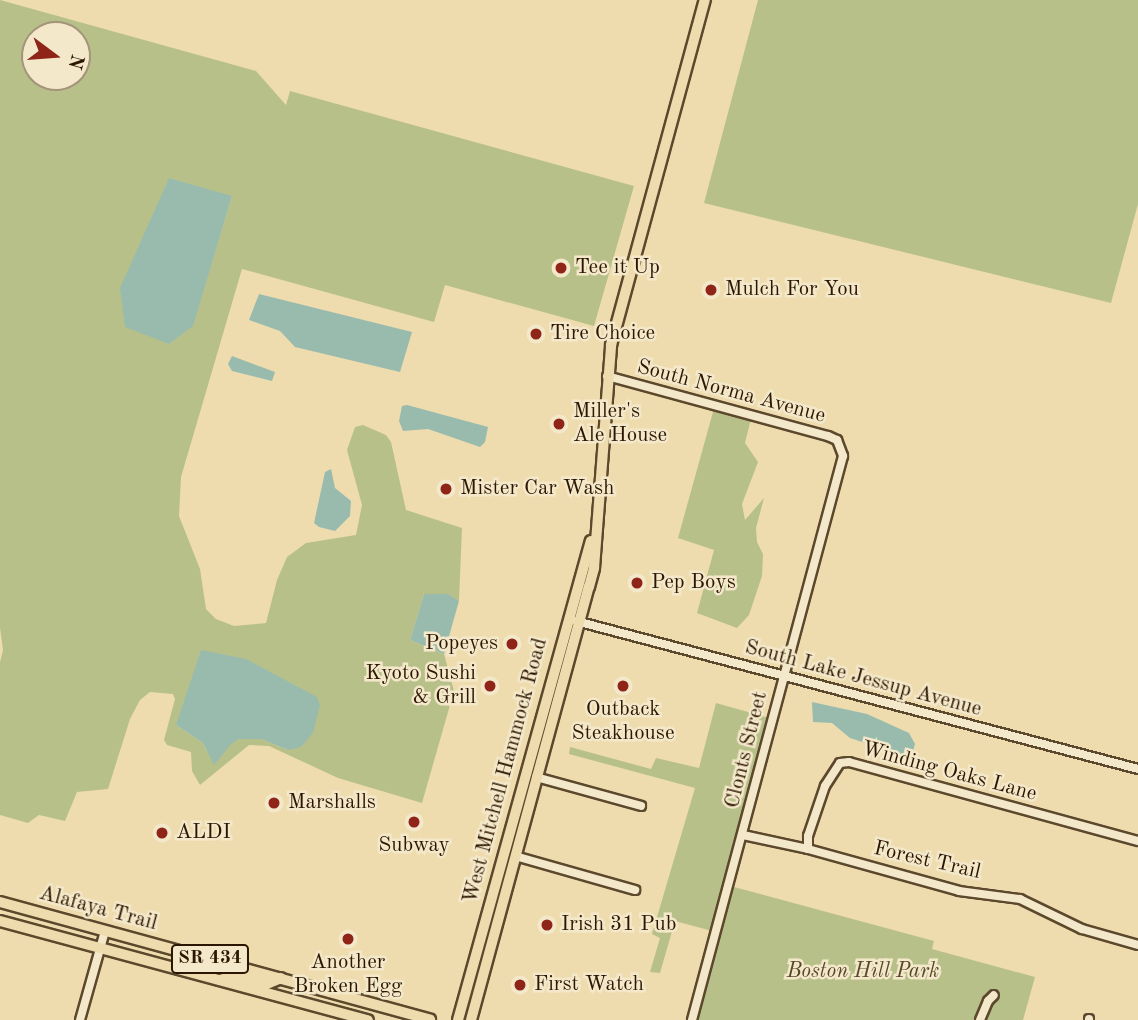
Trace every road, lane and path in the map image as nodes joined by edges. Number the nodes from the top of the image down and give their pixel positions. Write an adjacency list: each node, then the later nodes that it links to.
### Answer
1 (705, 0): 2 (main road, West Mitchell Hammock Road)
2 (607, 376): 3 (street, South Norma Avenue); 4 (main road, West Mitchell Hammock Road)
3 (842, 447): 7 (street, Clonts Street)
4 (594, 534): 5 (main road, West Mitchell Hammock Road); 6 (main road, West Mitchell Hammock Road)
5 (568, 619): 6 (street, South Lake Jessup Avenue); 8 (main road, West Mitchell Hammock Road)
6 (580, 622): 7 (street, South Lake Jessup Avenue); 10 (main road, West Mitchell Hammock Road)
7 (784, 677): 9 (street, South Lake Jessup Avenue); 13 (street, Clonts Street)
8 (538, 724): 10 (main road); 12 (main road, West Mitchell Hammock Road)
9 (1138, 769)
10 (536, 778): 11 (street); 16 (main road, West Mitchell Hammock Road)
11 (641, 806)
12 (508, 834): 16 (main road); 29 (main road, West Mitchell Hammock Road)
13 (743, 835): 15 (street, Forest Trail); 31 (street, Clonts Street)
14 (1138, 841): 15 (street, Winding Oaks Lane)
15 (808, 849): 21 (street, Forest Trail)
16 (513, 861): 17 (street); 30 (main road, West Mitchell Hammock Road)
17 (635, 890)
18 (0, 902): 20 (main road, Alafaya Trail / SR 434)
19 (0, 921): 22 (main road, Alafaya Trail / SR 434)
20 (104, 931): 22 (street); 23 (main road, Alafaya Trail / SR 434)
21 (1138, 945)
22 (100, 948): 24 (main road, Alafaya Trail / SR 434); 26 (street)
23 (281, 978): 24 (main road); 28 (main road, Alafaya Trail / SR 434)
24 (219, 980): 27 (main road, Alafaya Trail / SR 434)
25 (994, 995): 32 (street)
26 (80, 1020)
27 (368, 1020)
28 (430, 1020)
29 (458, 1020)
30 (471, 1020)
31 (692, 1020)
32 (980, 1020)

